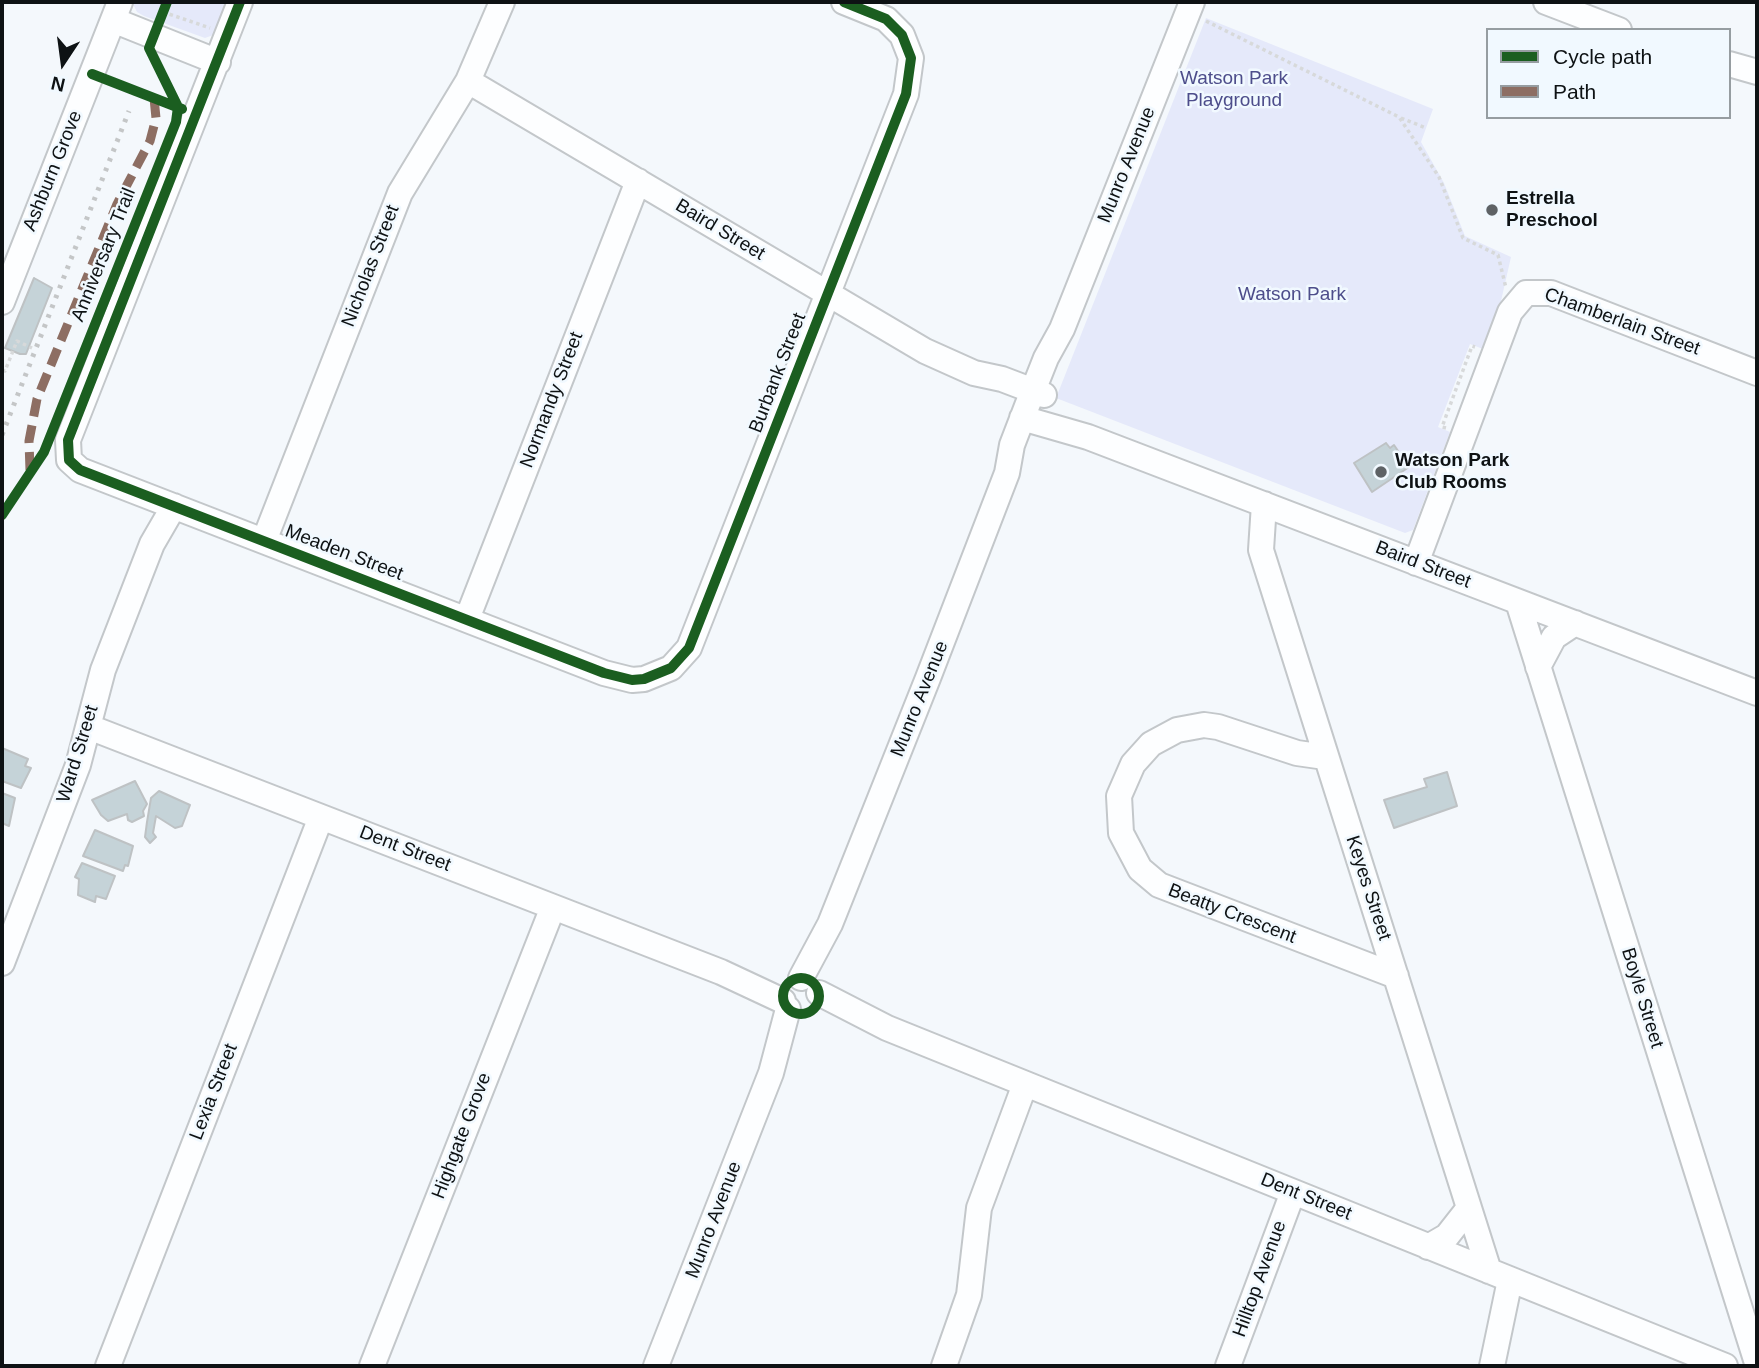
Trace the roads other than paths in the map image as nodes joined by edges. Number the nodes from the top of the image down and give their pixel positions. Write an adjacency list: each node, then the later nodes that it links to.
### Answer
1 (240, 2): 9 (street)
2 (502, 2): 12 (street, Nicholas Street)
3 (844, 2): 14 (street, Burbank Street)
4 (1546, 2): 8 (street)
5 (1199, 6): 17 (street, Munro Avenue)
6 (117, 11): 7 (street); 9 (street); 15 (street, Ashburn Grove)
7 (162, 13): 9 (street)
8 (1614, 28)
9 (219, 56): 18 (street, Meaden Street)
10 (1731, 65): 11 (street)
11 (1757, 72)
12 (468, 81): 13 (street, Baird Street); 20 (street, Nicholas Street)
13 (638, 181): 14 (street, Baird Street); 23 (street, Normandy Street)
14 (828, 293): 17 (street, Baird Street); 26 (street, Burbank Street)
15 (2, 302)
16 (1757, 373): 21 (street, Chamberlain Street)
17 (1033, 406): 19 (street, Baird Street); 34 (street, Munro Avenue)
18 (167, 503): 20 (street, Meaden Street); 28 (street, Ward Street)
19 (1274, 508): 21 (street, Baird Street); 29 (street, Keyes Street)
20 (264, 541): 23 (street, Meaden Street)
21 (1416, 563): 22 (street, Baird Street)
22 (1518, 602): 24 (street, Baird Street); 25 (street, Boyle Street)
23 (467, 619): 26 (street, Meaden Street)
24 (1575, 623): 25 (street); 27 (street, Baird Street)
25 (1538, 667): 40 (street, Boyle Street)
26 (621, 679)
27 (1757, 693)
28 (89, 727): 30 (street, Dent Street); 32 (street, Ward Street)
29 (1325, 757): 33 (street, Keyes Street); 33 (street, Beatty Crescent)
30 (321, 817): 31 (street, Dent Street); 43 (street, Lexia Street)
31 (553, 907): 34 (street, Dent Street); 44 (street, Highgate Grove)
32 (2, 963)
33 (1396, 976): 37 (street, Keyes Street)
34 (801, 997): 35 (street, Dent Street); 45 (street, Munro Avenue)
35 (1025, 1084): 36 (street, Dent Street); 46 (street)
36 (1293, 1192): 38 (street, Dent Street); 47 (street, Hilltop Avenue)
37 (1469, 1208): 38 (street); 39 (street, Keyes Street)
38 (1428, 1247): 39 (street, Dent Street)
39 (1499, 1275): 42 (street, Dent Street); 48 (street, Keyes Street)
40 (1746, 1329): 41 (street, Boyle Street); 42 (street)
41 (1757, 1363)
42 (1718, 1364)
43 (108, 1366)
44 (372, 1366)
45 (656, 1366)
46 (944, 1366)
47 (1228, 1366)
48 (1492, 1366)

